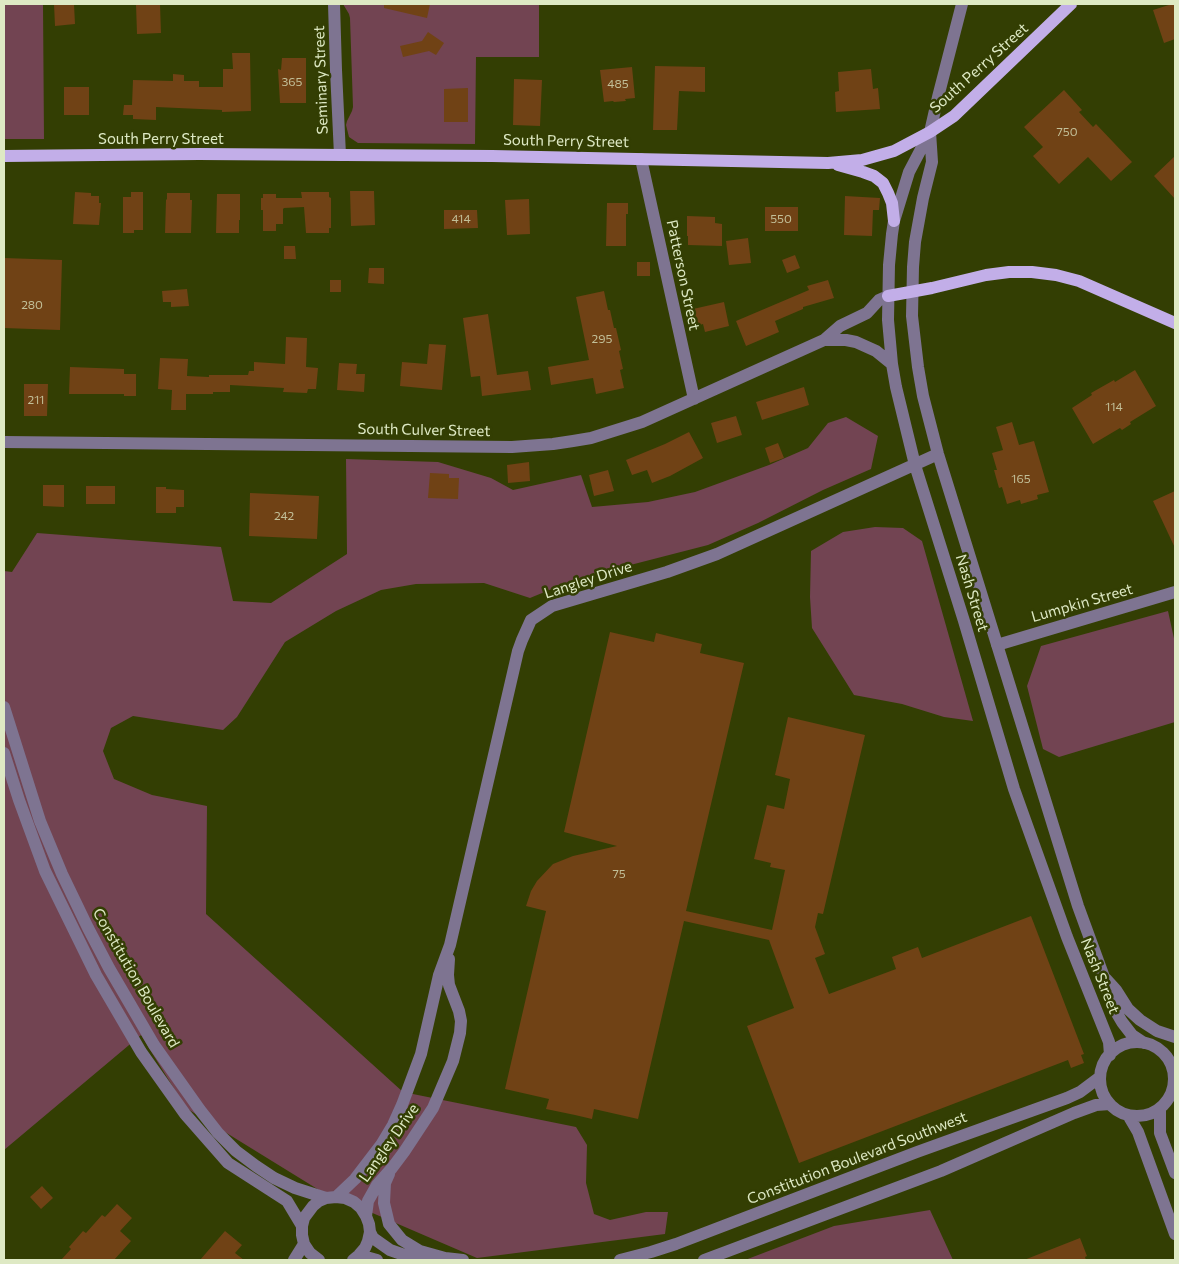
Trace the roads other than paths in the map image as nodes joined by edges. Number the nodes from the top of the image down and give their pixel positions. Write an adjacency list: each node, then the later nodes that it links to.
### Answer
1 (334, 4): 5 (street, Seminary Street)
2 (962, 4): 4 (street, Nash Street)
3 (1071, 4): 4 (main road, South Perry Street)
4 (930, 132): 8 (main road, South Perry Street); 9 (street, Nash Street); 10 (street, Nash Street)
5 (340, 155): 6 (main road, South Perry Street); 7 (main road, South Perry Street)
6 (4, 156)
7 (641, 159): 8 (main road, South Perry Street); 15 (street, Patterson Street)
8 (828, 163): 9 (main road)
9 (894, 221): 11 (street, Nash Street)
10 (912, 292): 11 (main road); 12 (main road); 17 (street, Nash Street)
11 (888, 296): 13 (street); 14 (street, Nash Street)
12 (1175, 323)
13 (824, 340): 14 (street); 15 (street, South Culver Street)
14 (892, 364): 18 (street, Nash Street)
15 (694, 399): 16 (street, South Culver Street)
16 (4, 442)
17 (938, 454): 18 (street, Langley Drive); 20 (street, Nash Street)
18 (915, 465): 23 (street, Langley Drive); 28 (street, Nash Street)
19 (1175, 592): 20 (street, Lumpkin Street)
20 (997, 645): 24 (street, Nash Street)
21 (4, 707): 36 (street, Constitution Boulevard)
22 (4, 753): 38 (street, Constitution Boulevard)
23 (450, 945): 34 (street, Langley Drive); 36 (street, Langley Drive)
24 (1104, 977): 25 (street); 26 (street, Nash Street)
25 (1175, 1037)
26 (1144, 1043): 27 (street); 28 (street)
27 (1169, 1054): 30 (street)
28 (1110, 1055): 29 (street)
29 (1100, 1077): 31 (street); 48 (street, Constitution Boulevard Southwest)
30 (1174, 1083): 32 (street)
31 (1110, 1104): 33 (street); 49 (street)
32 (1160, 1108): 33 (street); 35 (street)
33 (1128, 1115): 40 (street)
34 (392, 1168): 37 (street, Langley Drive); 47 (street)
35 (1175, 1173)
36 (331, 1197): 37 (street, Constitution Boulevard); 38 (street, Langley Drive)
37 (366, 1216): 39 (street)
38 (302, 1226): 41 (street)
39 (370, 1232): 42 (street); 46 (street)
40 (1175, 1234)
41 (304, 1244): 43 (street); 44 (street)
42 (356, 1258): 45 (street)
43 (294, 1260)
44 (319, 1260)
45 (376, 1260)
46 (424, 1260)
47 (463, 1260)
48 (620, 1260)
49 (704, 1260)

